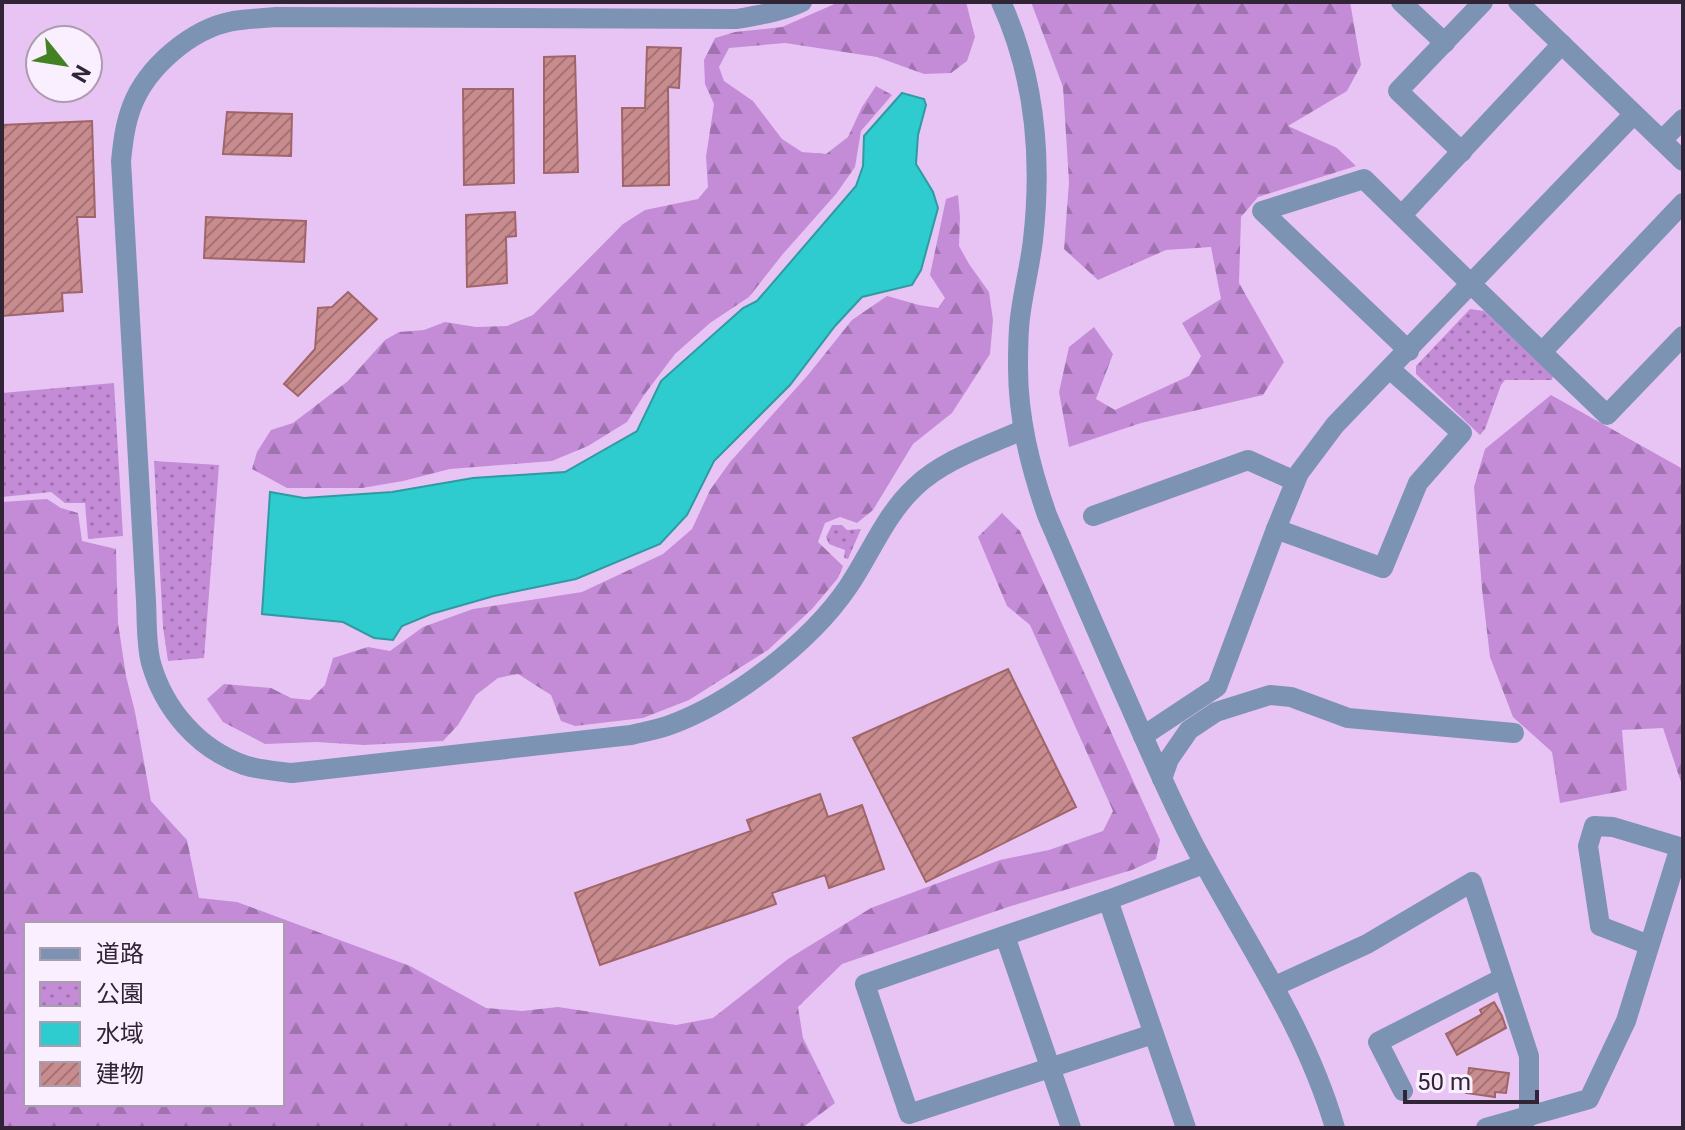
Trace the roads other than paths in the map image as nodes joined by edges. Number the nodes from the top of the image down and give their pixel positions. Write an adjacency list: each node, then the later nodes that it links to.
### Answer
1 (802, 2): 6 (street)
2 (1001, 2): 21 (street)
3 (1401, 2): 7 (street)
4 (1483, 2): 7 (street)
5 (1518, 2): 8 (street)
6 (228, 12): 21 (street)
7 (1445, 43): 12 (street)
8 (1562, 44): 9 (street); 12 (street)
9 (1634, 114): 11 (street); 16 (street)
10 (1683, 119): 11 (street)
11 (1662, 140): 13 (street)
12 (1462, 152): 15 (street)
13 (1683, 161)
14 (1683, 203): 19 (street)
15 (1402, 215): 16 (street); 18 (street)
16 (1472, 285): 18 (street); 19 (street)
17 (1683, 336): 19 (street)
18 (1409, 351): 20 (street)
19 (1542, 352)
20 (1391, 370): 22 (street); 24 (street)
21 (1022, 430): 26 (street)
22 (1295, 481): 23 (street); 24 (street)
23 (1093, 516)
24 (1276, 529): 26 (street)
25 (1514, 733): 27 (street)
26 (1143, 736): 27 (street)
27 (1162, 779): 29 (street)
28 (1682, 848): 32 (street); 32 (street)
29 (1204, 864): 30 (street); 34 (street)
30 (1108, 900): 31 (street); 35 (street)
31 (1005, 936): 36 (street); 36 (street)
32 (1649, 945): 38 (street)
33 (1503, 978): 34 (street); 37 (street); 38 (street)
34 (1275, 986): 41 (street)
35 (1153, 1034): 36 (street); 40 (street)
36 (1050, 1068): 39 (street)
37 (1403, 1091)
38 (1529, 1117): 42 (street)
39 (1071, 1128)
40 (1186, 1128)
41 (1335, 1128)
42 (1486, 1128)

